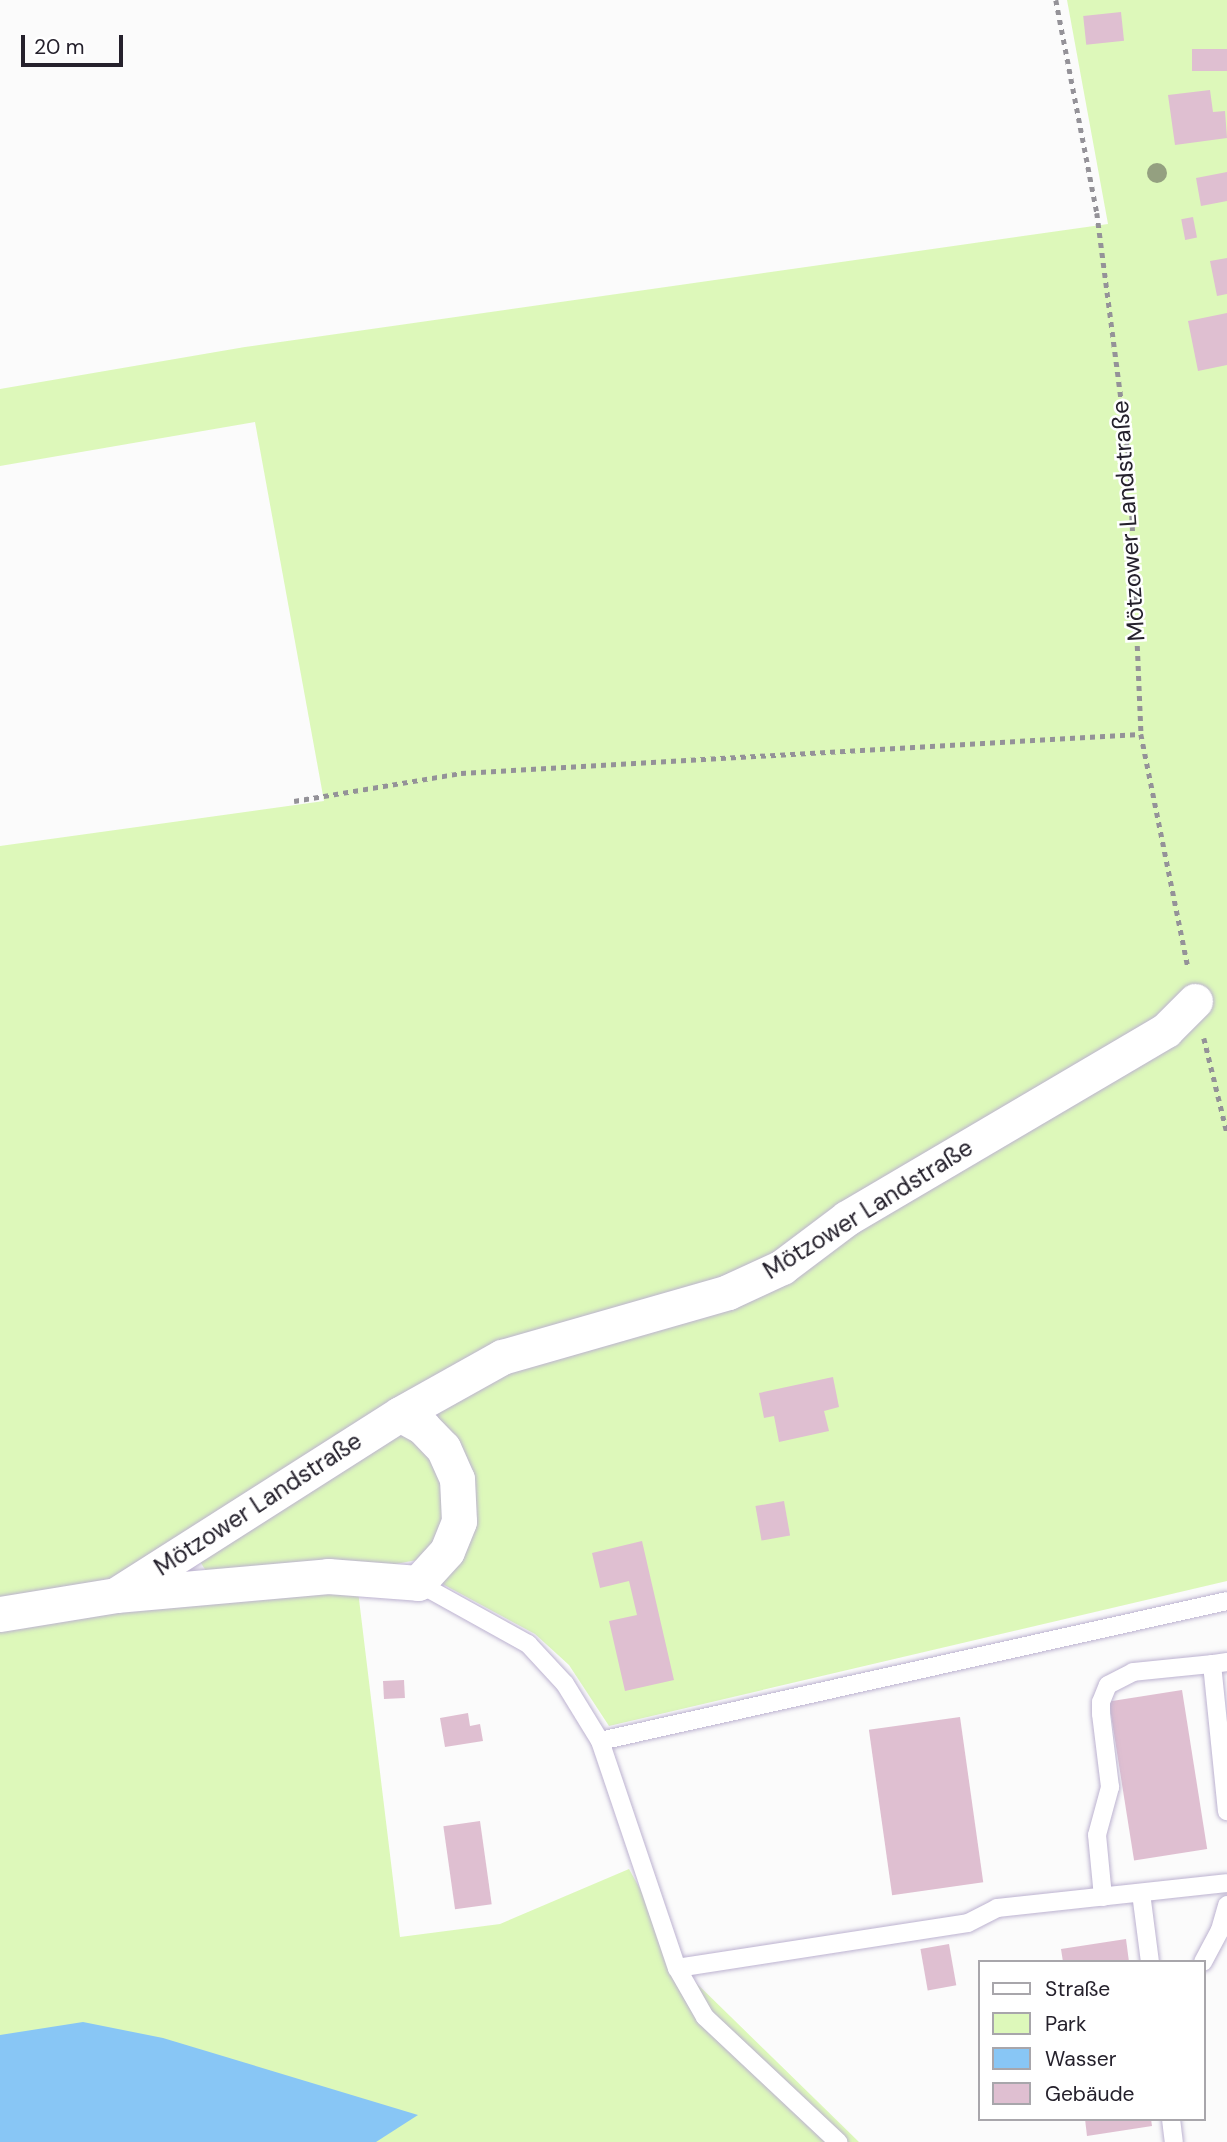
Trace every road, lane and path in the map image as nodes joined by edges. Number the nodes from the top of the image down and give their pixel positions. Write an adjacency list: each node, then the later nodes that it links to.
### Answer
1 (1056, 0): 2 (path, Mötzower Landstraße)
2 (1140, 734): 3 (path); 4 (path, Mötzower Landstraße)
3 (294, 801)
4 (1195, 1001): 5 (path, Mötzower Landstraße); 6 (street, Mötzower Landstraße)
5 (1227, 1132)
6 (400, 1414): 7 (street); 8 (street, Mötzower Landstraße)
7 (418, 1583): 8 (street, Mötzower Landstraße); 12 (lane)
8 (116, 1595): 10 (street, Mötzower Landstraße)
9 (1227, 1601): 12 (lane)
10 (0, 1614)
11 (1219, 1663): 13 (lane); 16 (lane)
12 (600, 1741): 20 (lane)
13 (1227, 1811)
14 (1227, 1883): 15 (lane)
15 (1141, 1892): 16 (lane); 18 (lane)
16 (1103, 1897): 20 (lane)
17 (1227, 1905): 19 (lane)
18 (1150, 1960)
19 (1204, 1960)
20 (677, 1968): 22 (lane)
21 (1171, 2121): 23 (lane)
22 (838, 2142)
23 (1174, 2142)

